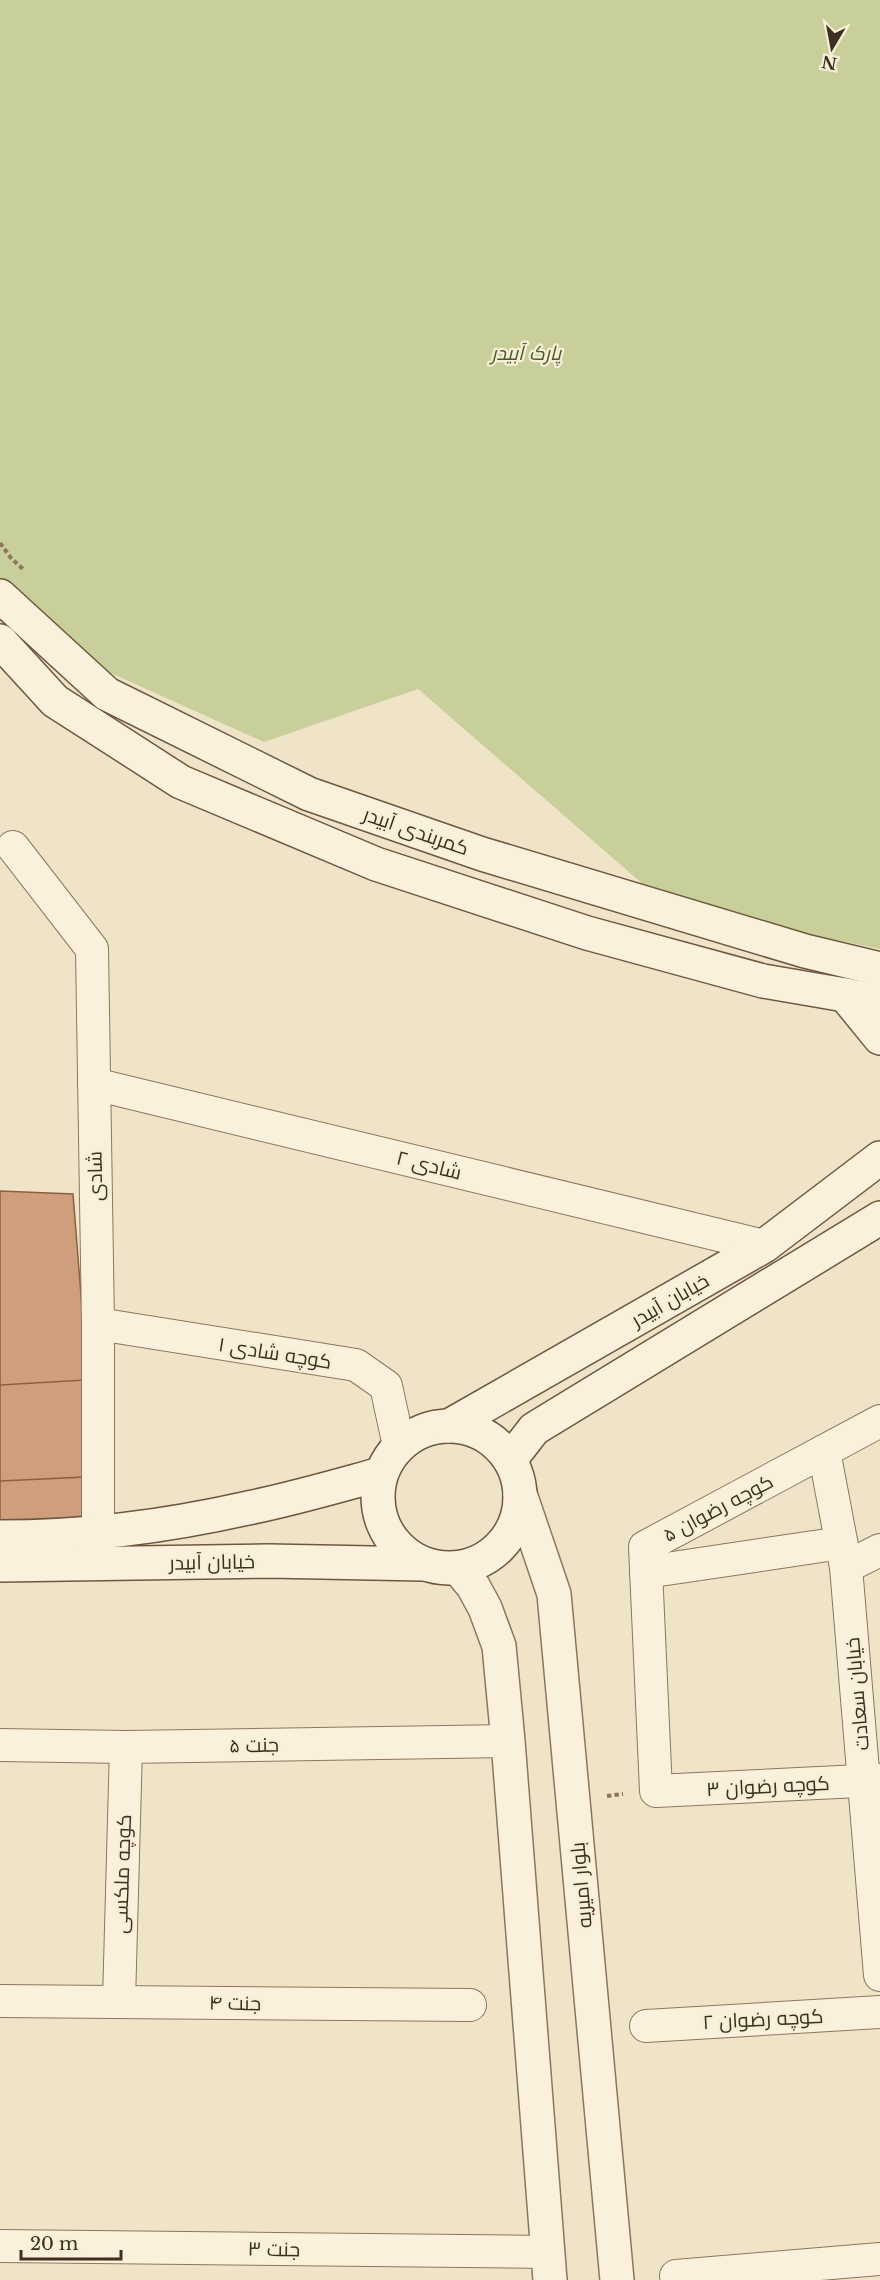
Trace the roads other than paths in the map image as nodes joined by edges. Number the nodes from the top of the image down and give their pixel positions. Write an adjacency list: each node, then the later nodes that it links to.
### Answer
1 (0, 596): 4 (main road, کمربندی آبیدر)
2 (0, 641): 5 (main road)
3 (13, 848): 8 (street, شادی)
4 (880, 969)
5 (845, 995): 6 (main road); 7 (main road)
6 (880, 1001)
7 (880, 1038)
8 (94, 1084): 11 (street, شادی ۲); 12 (street, شادی)
9 (880, 1158): 11 (main road, خیابان آبیدر)
10 (880, 1218): 17 (main road, خیابان آبیدر)
11 (764, 1246): 14 (main road, خیابان آبیدر)
12 (98, 1324): 15 (street, کوچه شادی ۱); 20 (street, شادی)
13 (880, 1421): 16 (street, کوچه رضوان ۵)
14 (449, 1426): 15 (main road); 17 (main road)
15 (399, 1446): 18 (main road)
16 (824, 1451): 23 (street, خیابان سعادت); 27 (street, کوچه رضوان ۵)
17 (510, 1460): 19 (main road)
18 (381, 1474): 20 (main road, خیابان آبیدر); 25 (main road)
19 (520, 1494): 26 (main road); 43 (main road, بلوار امیریه)
20 (98, 1532): 21 (main road, خیابان آبیدر)
21 (0, 1537)
22 (880, 1550): 23 (street)
23 (843, 1555): 27 (street); 31 (street, خیابان سعادت)
24 (0, 1564): 25 (main road, خیابان آبیدر)
25 (423, 1564): 26 (main road)
26 (458, 1568): 28 (main road)
27 (646, 1572): 32 (street, کوچه رضوان ۵)
28 (508, 1741): 30 (street, جنت ۵); 41 (main road)
29 (0, 1745): 30 (street, جنت ۵)
30 (126, 1747): 35 (street, کوچه ملکسی)
31 (872, 1781): 32 (street, کوچه رضوان ۳); 33 (street, خیابان سعادت)
32 (656, 1791)
33 (880, 1975)
34 (0, 2001): 35 (street, جنت ۴)
35 (119, 2001): 36 (street, جنت ۴)
36 (470, 2005)
37 (880, 2012): 38 (street, کوچه رضوان ۲)
38 (646, 2026)
39 (0, 2246): 41 (street, جنت ۳)
40 (880, 2259): 42 (street)
41 (549, 2266)
42 (676, 2276)
43 (617, 2280)

